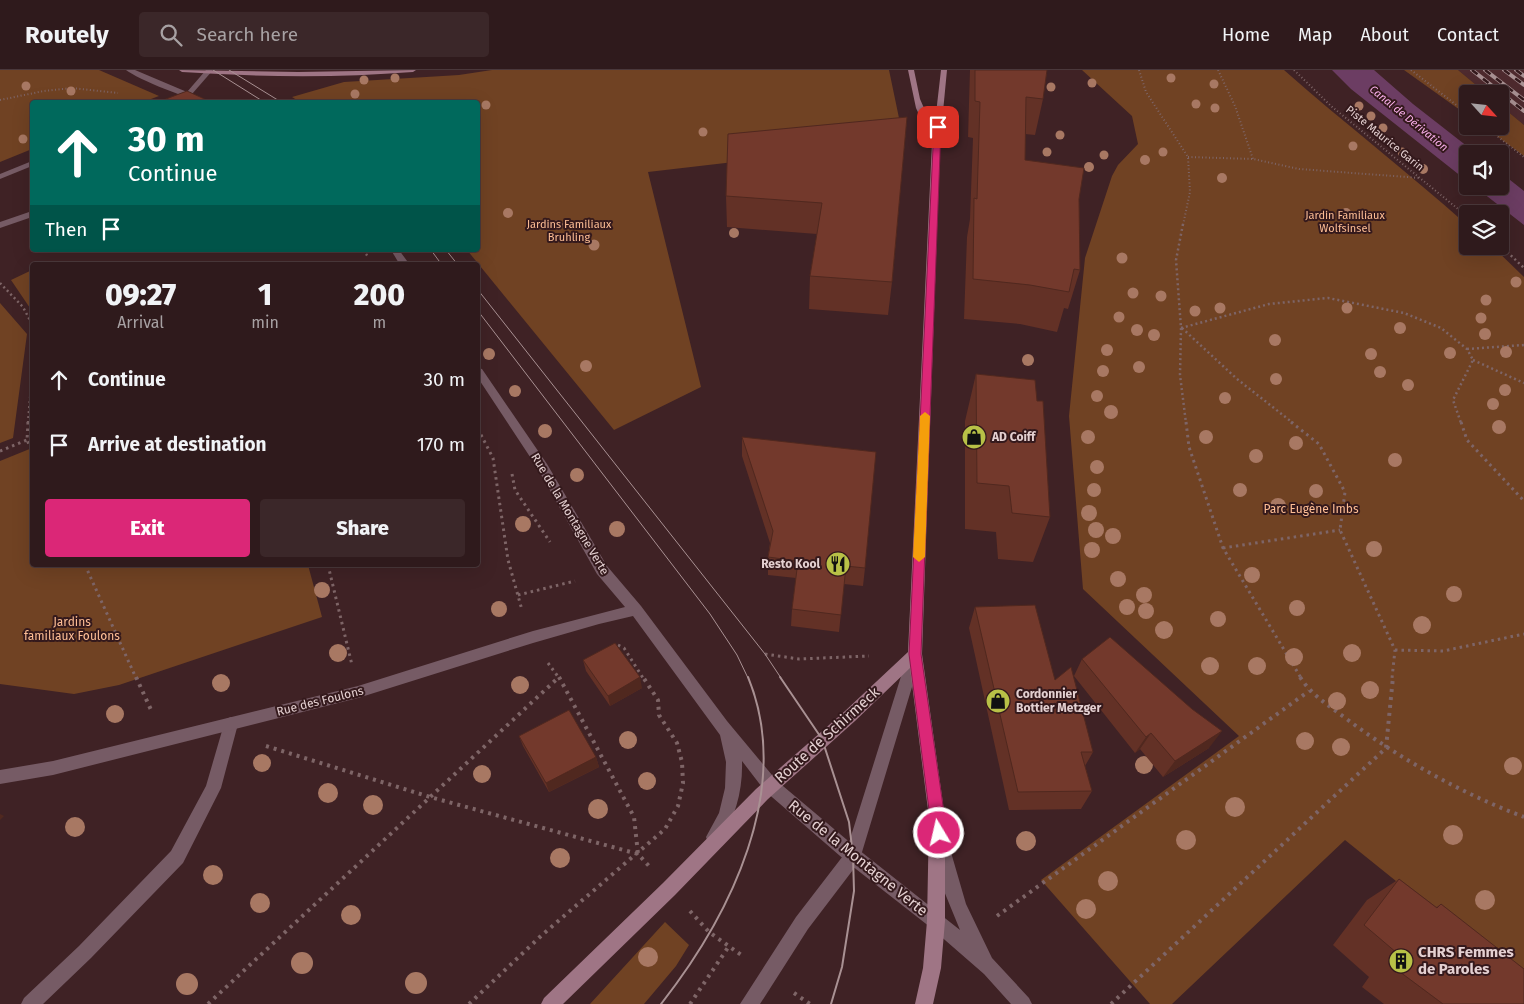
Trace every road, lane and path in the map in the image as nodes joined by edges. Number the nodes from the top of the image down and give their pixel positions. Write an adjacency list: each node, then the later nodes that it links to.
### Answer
1 (129, 70): 12 (street)
2 (182, 70): 10 (main road)
3 (413, 70): 10 (main road)
4 (911, 70): 18 (main road)
5 (944, 70): 18 (main road)
6 (1139, 70): 19 (path)
7 (1218, 70): 21 (path)
8 (1294, 70): 24 (path, Piste Maurice Garin)
9 (1411, 70): 16 (path)
10 (210, 71): 12 (street)
11 (121, 94): 13 (path)
12 (188, 95): 14 (street); 15 (street)
13 (0, 100)
14 (179, 100)
15 (202, 100)
16 (1459, 107)
17 (1496, 135): 20 (path)
18 (936, 143): 59 (main road)
19 (1188, 157): 21 (path); 32 (path)
20 (1524, 157)
21 (1253, 159): 24 (path)
22 (30, 164): 23 (street)
23 (0, 177)
24 (1420, 178): 25 (path, Piste Maurice Garin)
25 (1459, 210)
26 (30, 215): 27 (street)
27 (0, 225)
28 (1509, 254): 29 (path)
29 (1524, 268)
30 (0, 283): 31 (path)
31 (30, 320)
32 (1181, 328): 34 (path); 45 (path); 47 (path)
33 (1524, 345): 34 (path)
34 (1466, 349): 35 (path)
35 (1473, 360): 37 (path); 44 (path)
36 (480, 374): 53 (street, Rue de la Montagne Verte)
37 (1524, 382)
38 (30, 401): 40 (path)
39 (480, 433): 52 (path)
40 (27, 440): 41 (path); 42 (path)
41 (30, 447)
42 (0, 451)
43 (510, 464): 46 (path)
44 (1524, 501)
45 (1340, 530): 47 (path); 57 (path)
46 (550, 543)
47 (1223, 548): 62 (path)
48 (86, 567): 66 (path)
49 (328, 567): 63 (path)
50 (571, 574): 51 (path)
51 (576, 581): 52 (path); 55 (path)
52 (518, 595): 54 (path)
53 (636, 610): 55 (street, Rue des Foulons); 65 (street, Rue de la Montagne Verte)
54 (523, 614)
55 (599, 618): 63 (street, Rue des Foulons); 74 (path)
56 (1524, 634): 57 (path)
57 (1395, 650): 68 (path)
58 (765, 654): 59 (path)
59 (915, 654): 70 (main road, Route de Schirmeck); 73 (main road); 76 (street)
60 (545, 658): 61 (path)
61 (559, 678): 71 (path); 74 (path)
62 (1309, 691): 68 (path); 79 (path)
63 (358, 692): 64 (street, Rue des Foulons)
64 (231, 724): 66 (street, Rue des Foulons); 67 (street)
65 (722, 726): 70 (street, Rue de la Montagne Verte); 75 (street, Rue de la Montagne Verte)
66 (157, 742): 69 (street, Rue des Foulons)
67 (225, 745): 71 (path); 84 (street)
68 (1386, 748): 72 (path); 92 (path)
69 (0, 777)
70 (771, 786): 75 (main road, Route de Schirmeck); 76 (street, Rue de la Montagne Verte)
71 (430, 797): 74 (path); 85 (path)
72 (1524, 817)
73 (937, 818): 78 (main road); 79 (street)
74 (638, 854): 77 (path); 86 (path)
75 (703, 854): 77 (main road, Route de Schirmeck)
76 (853, 856): 78 (street, Rue de la Montagne Verte); 82 (street)
77 (670, 889): 80 (path); 87 (main road, Route de Schirmeck)
78 (936, 921): 81 (street, Rue de la Montagne Verte); 90 (main road)
79 (970, 935): 81 (street)
80 (729, 946): 82 (path); 88 (path)
81 (990, 968): 91 (street)
82 (768, 975): 83 (path); 89 (street)
83 (808, 1003)
84 (30, 1004)
85 (208, 1004)
86 (469, 1004)
87 (550, 1004)
88 (690, 1004)
89 (749, 1004)
90 (924, 1004)
91 (1023, 1004)
92 (1111, 1004)

